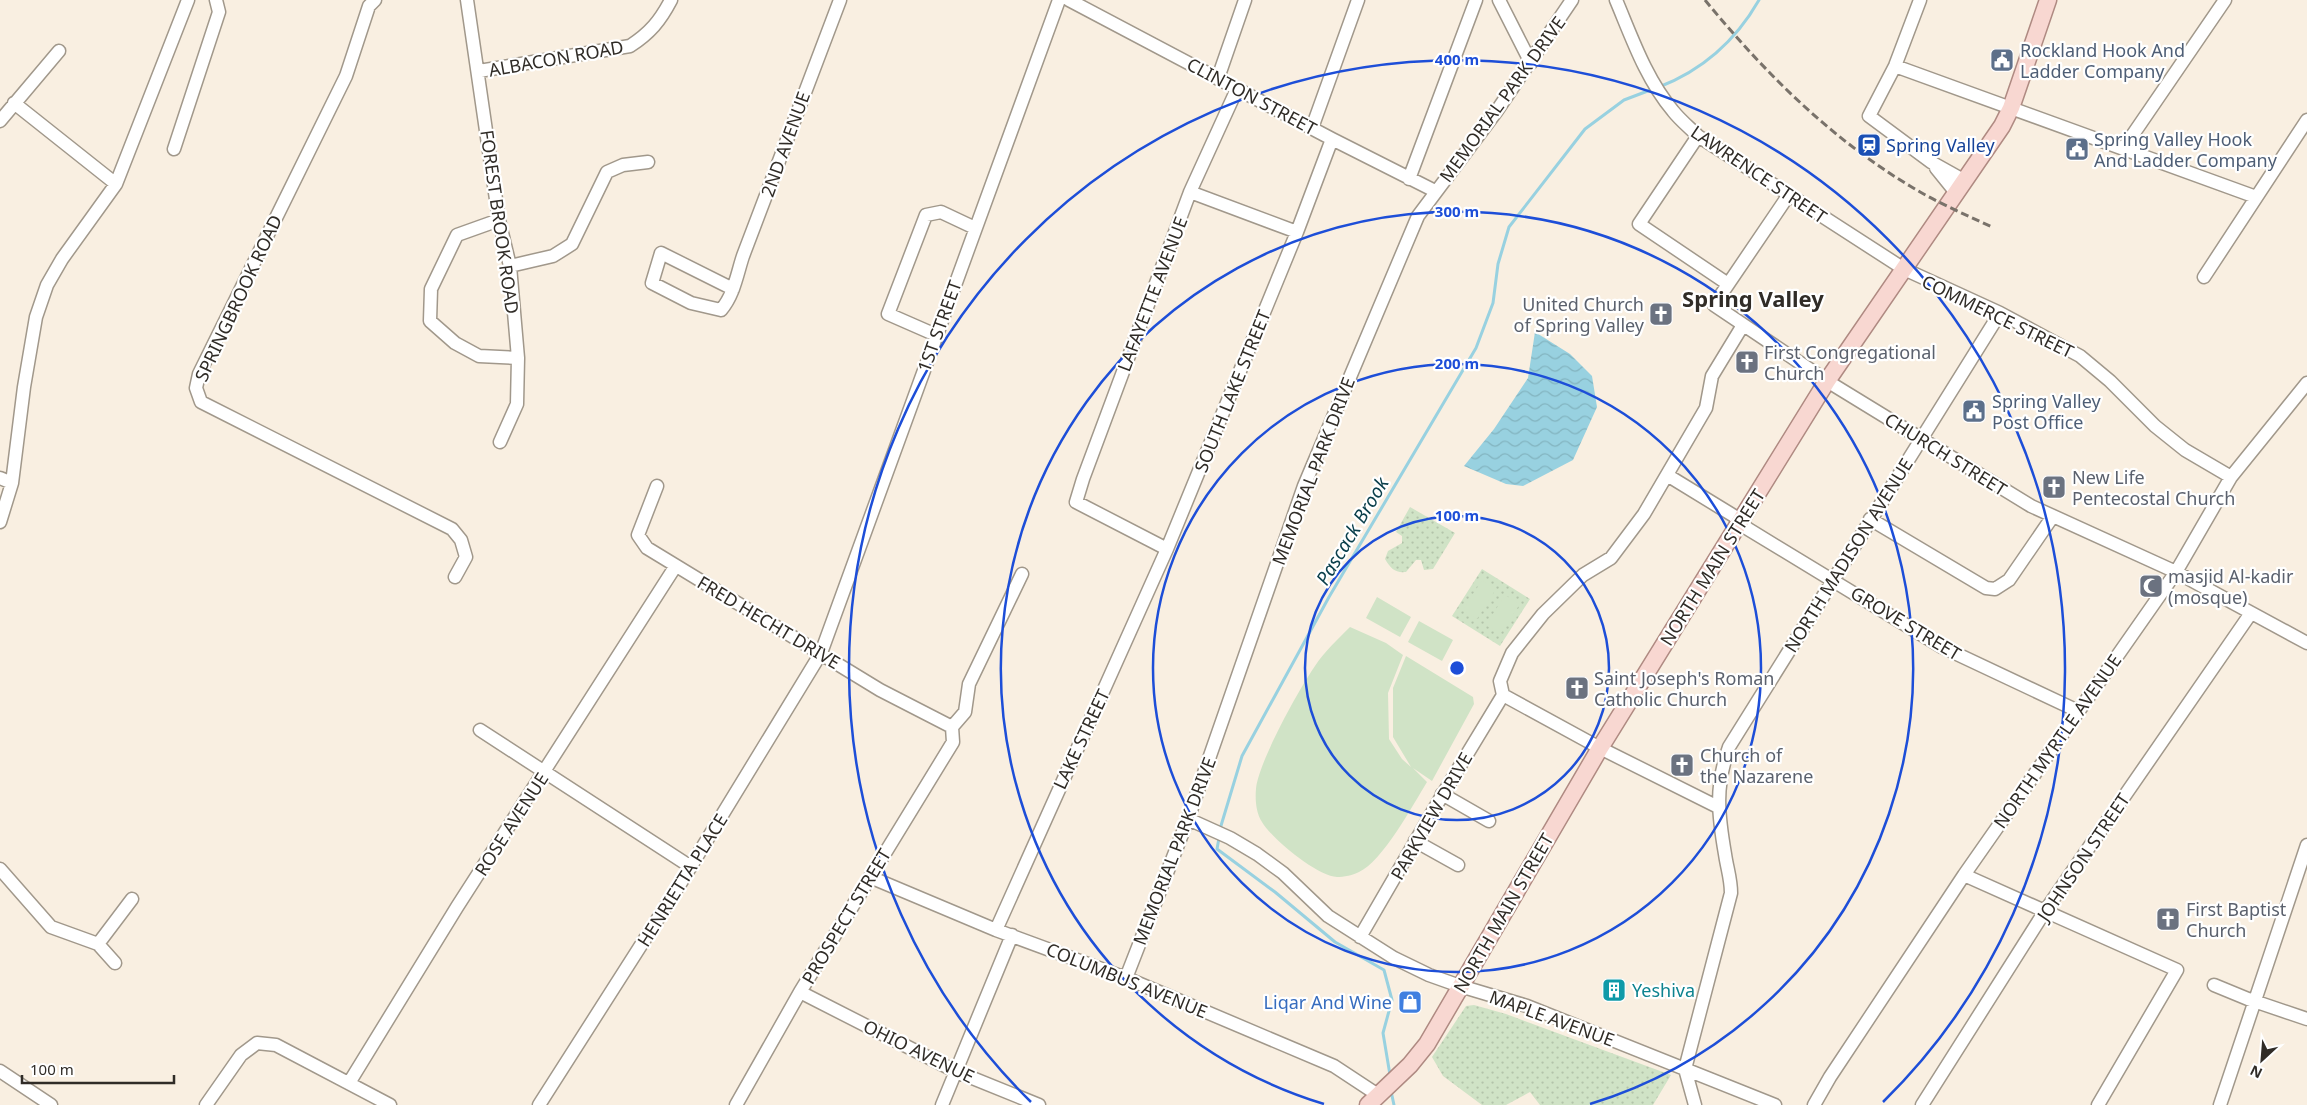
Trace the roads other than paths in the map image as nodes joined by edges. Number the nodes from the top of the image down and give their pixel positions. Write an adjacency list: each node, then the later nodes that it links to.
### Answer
1 (188, 0): 35 (street)
2 (216, 0): 31 (street)
3 (375, 0): 69 (street, SPRINGBROOK ROAD)
4 (467, 0): 21 (street, FOREST BROOK ROAD)
5 (671, 0): 21 (street, ALBACON ROAD)
6 (840, 0): 48 (street, 2ND AVENUE)
7 (1059, 0): 42 (street, 1ST STREET)
8 (1069, 0): 22 (street, CLINTON STREET)
9 (1245, 0): 22 (street)
10 (1358, 0): 28 (street)
11 (1476, 0): 34 (street)
12 (1499, 0): 19 (street)
13 (1572, 0): 19 (street, MEMORIAL PARK DRIVE)
14 (1616, 0): 29 (street, LAWRENCE STREET)
15 (1920, 0): 20 (street)
16 (2048, 0): 25 (main road, NORTH MAIN STREET)
17 (2225, 0): 32 (street)
18 (59, 51): 24 (street)
19 (1531, 63): 36 (street, MEMORIAL PARK DRIVE)
20 (1895, 66): 25 (street); 38 (street)
21 (479, 71): 41 (street, FOREST BROOK ROAD)
22 (1218, 78): 23 (street, CLINTON STREET)
23 (1238, 89): 28 (street, CLINTON STREET); 37 (street, LAFAYETTE AVENUE)
24 (14, 103): 26 (street); 35 (street)
25 (2011, 108): 32 (street); 38 (main road, NORTH MAIN STREET)
26 (0, 121)
27 (2307, 121): 40 (street)
28 (1312, 128): 30 (street, CLINTON STREET)
29 (1698, 136): 39 (street, LAWRENCE STREET); 47 (street)
30 (1332, 139): 34 (street, CLINTON STREET); 43 (street)
31 (174, 149)
32 (2123, 149): 40 (street)
33 (648, 162): 44 (street)
34 (1409, 179): 36 (street, CLINTON STREET)
35 (116, 184): 59 (street)
36 (1434, 191): 82 (street, MEMORIAL PARK DRIVE)
37 (1190, 192): 43 (street); 65 (street, LAFAYETTE AVENUE)
38 (1957, 194): 45 (main road, NORTH MAIN STREET)
39 (1788, 196): 45 (street, LAWRENCE STREET); 47 (street)
40 (2256, 197): 46 (street)
41 (499, 220): 44 (street, FOREST BROOK ROAD); 52 (street)
42 (975, 228): 51 (street, 1ST STREET); 51 (street)
43 (1297, 232): 65 (street, SOUTH LAKE STREET)
44 (510, 266): 52 (street, FOREST BROOK ROAD)
45 (1904, 269): 49 (street, COMMERCE STREET); 53 (main road, NORTH MAIN STREET)
46 (2204, 277)
47 (1728, 284): 50 (street, CHURCH STREET)
48 (733, 290): 48 (street, 2ND AVENUE)
49 (2000, 312): 55 (street, NORTH MADISON AVENUE); 58 (street, COMMERCE STREET)
50 (1743, 325): 53 (street, CHURCH STREET); 57 (street)
51 (936, 335): 73 (street, 1ST STREET)
52 (518, 358): 56 (street, FOREST BROOK ROAD)
53 (1827, 381): 55 (street, CHURCH STREET); 64 (main road, NORTH MAIN STREET)
54 (2307, 383): 58 (street, NORTH MYRTLE AVENUE)
55 (1921, 438): 61 (street, CHURCH STREET); 62 (street, NORTH MADISON AVENUE)
56 (500, 442)
57 (1667, 475): 64 (street, GROVE STREET); 74 (street)
58 (2231, 477): 67 (street, NORTH MYRTLE AVENUE)
59 (6, 480): 63 (street)
60 (657, 486): 66 (street, FRED HECHT DRIVE)
61 (2054, 516): 62 (street); 67 (street, CHURCH STREET)
62 (1870, 519): 70 (street, NORTH MADISON AVENUE)
63 (0, 522)
64 (1740, 522): 70 (street, GROVE STREET); 78 (main road, NORTH MAIN STREET)
65 (1167, 549): 93 (street, LAKE STREET)
66 (676, 566): 73 (street, FRED HECHT DRIVE); 79 (street, ROSE AVENUE)
67 (2176, 572): 71 (street, CHURCH STREET); 75 (street, NORTH MYRTLE AVENUE)
68 (1022, 574): 76 (street)
69 (455, 577)
70 (1832, 579): 75 (street, GROVE STREET); 81 (street, NORTH MADISON AVENUE)
71 (2251, 613): 72 (street, CHURCH STREET); 92 (street, JOHNSON STREET)
72 (2307, 643)
73 (821, 652): 76 (street, FRED HECHT DRIVE); 87 (street, HENRIETTA PLACE)
74 (1503, 695): 78 (street); 80 (street, PARKVIEW DRIVE)
75 (2078, 711): 89 (street, NORTH MYRTLE AVENUE)
76 (952, 727): 90 (street, PROSPECT STREET)
77 (480, 730): 79 (street)
78 (1600, 748): 81 (street); 100 (main road, NORTH MAIN STREET)
79 (545, 772): 87 (street); 107 (street, ROSE AVENUE)
80 (1442, 794): 83 (street); 84 (street, PARKVIEW DRIVE)
81 (1718, 807): 104 (street, NORTH MADISON AVENUE)
82 (1188, 819): 95 (street, MAPLE AVENUE); 98 (street, MEMORIAL PARK DRIVE)
83 (1489, 822)
84 (1416, 841): 86 (street); 95 (street, PARKVIEW DRIVE)
85 (2307, 845): 102 (street)
86 (1458, 865)
87 (691, 867): 112 (street, HENRIETTA PLACE)
88 (0, 869): 96 (street)
89 (1964, 876): 92 (street); 118 (street, NORTH MYRTLE AVENUE)
90 (870, 877): 93 (street, COLUMBUS AVENUE); 101 (street, PROSPECT STREET)
91 (132, 899): 96 (street)
92 (2045, 911): 119 (street, JOHNSON STREET); 120 (street)
93 (996, 930): 94 (street, COLUMBUS AVENUE)
94 (1012, 935): 98 (street, COLUMBUS AVENUE); 106 (street)
95 (1360, 937): 100 (street, MAPLE AVENUE)
96 (98, 944): 97 (street)
97 (116, 963)
98 (1126, 978): 108 (street, COLUMBUS AVENUE)
99 (2214, 985): 102 (street)
100 (1460, 986): 104 (street, MAPLE AVENUE); 108 (main road, NORTH MAIN STREET)
101 (800, 992): 106 (street, OHIO AVENUE); 113 (street, PROSPECT STREET)
102 (2255, 1001): 103 (street); 121 (street)
103 (2307, 1019)
104 (1685, 1069): 116 (street); 117 (street, MAPLE AVENUE)
105 (0, 1071): 110 (street)
106 (955, 1071): 114 (street); 115 (street, OHIO AVENUE)
107 (350, 1083): 109 (street); 111 (street)
108 (1382, 1092)
109 (210, 1104)
110 (51, 1105)
111 (390, 1105)
112 (539, 1105)
113 (736, 1105)
114 (942, 1105)
115 (1040, 1105)
116 (1695, 1105)
117 (1775, 1105)
118 (1814, 1105)
119 (1922, 1105)
120 (2098, 1105)
121 (2220, 1105)

